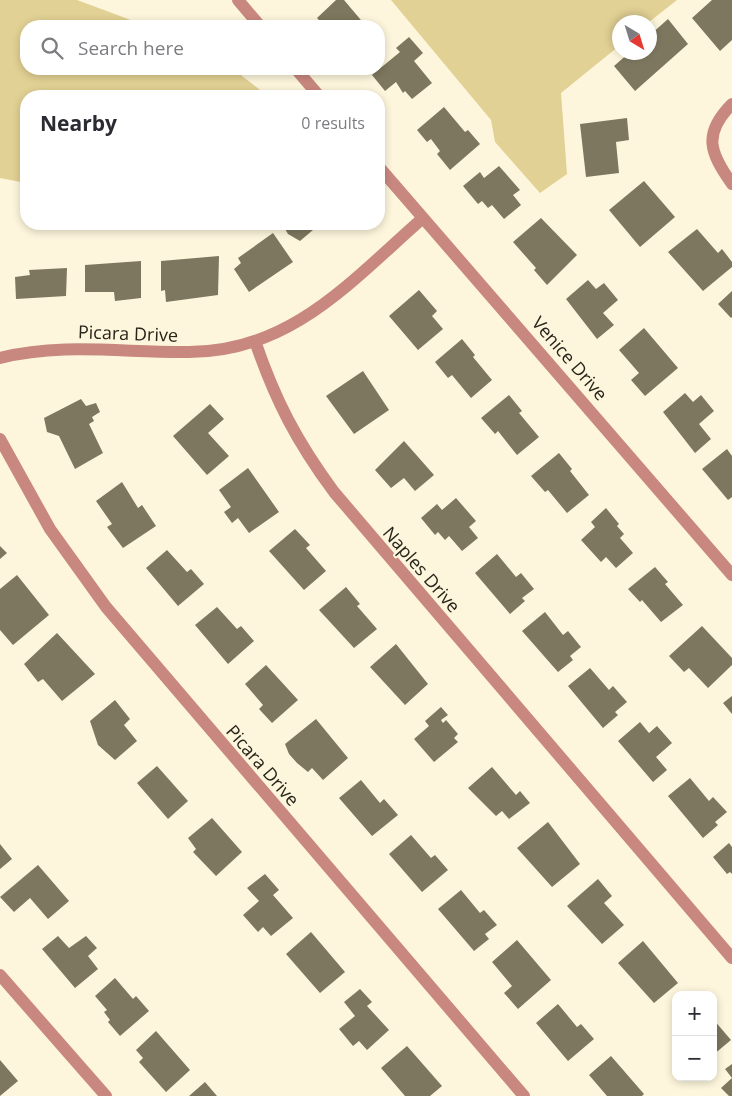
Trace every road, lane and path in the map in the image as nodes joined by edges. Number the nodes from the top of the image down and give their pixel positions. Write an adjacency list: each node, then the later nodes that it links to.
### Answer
1 (238, 0): 2 (street)
2 (255, 20)
3 (301, 75): 4 (street)
4 (314, 90)
5 (732, 104): 7 (street)
6 (385, 174): 8 (street, Venice Drive)
7 (732, 184)
8 (422, 218): 9 (street); 12 (street, Venice Drive)
9 (255, 341): 10 (street, Picara Drive); 13 (street, Naples Drive)
10 (0, 358)
11 (0, 439): 16 (street, Picara Drive)
12 (732, 575)
13 (732, 958)
14 (0, 975): 15 (street)
15 (106, 1096)
16 (524, 1096)

